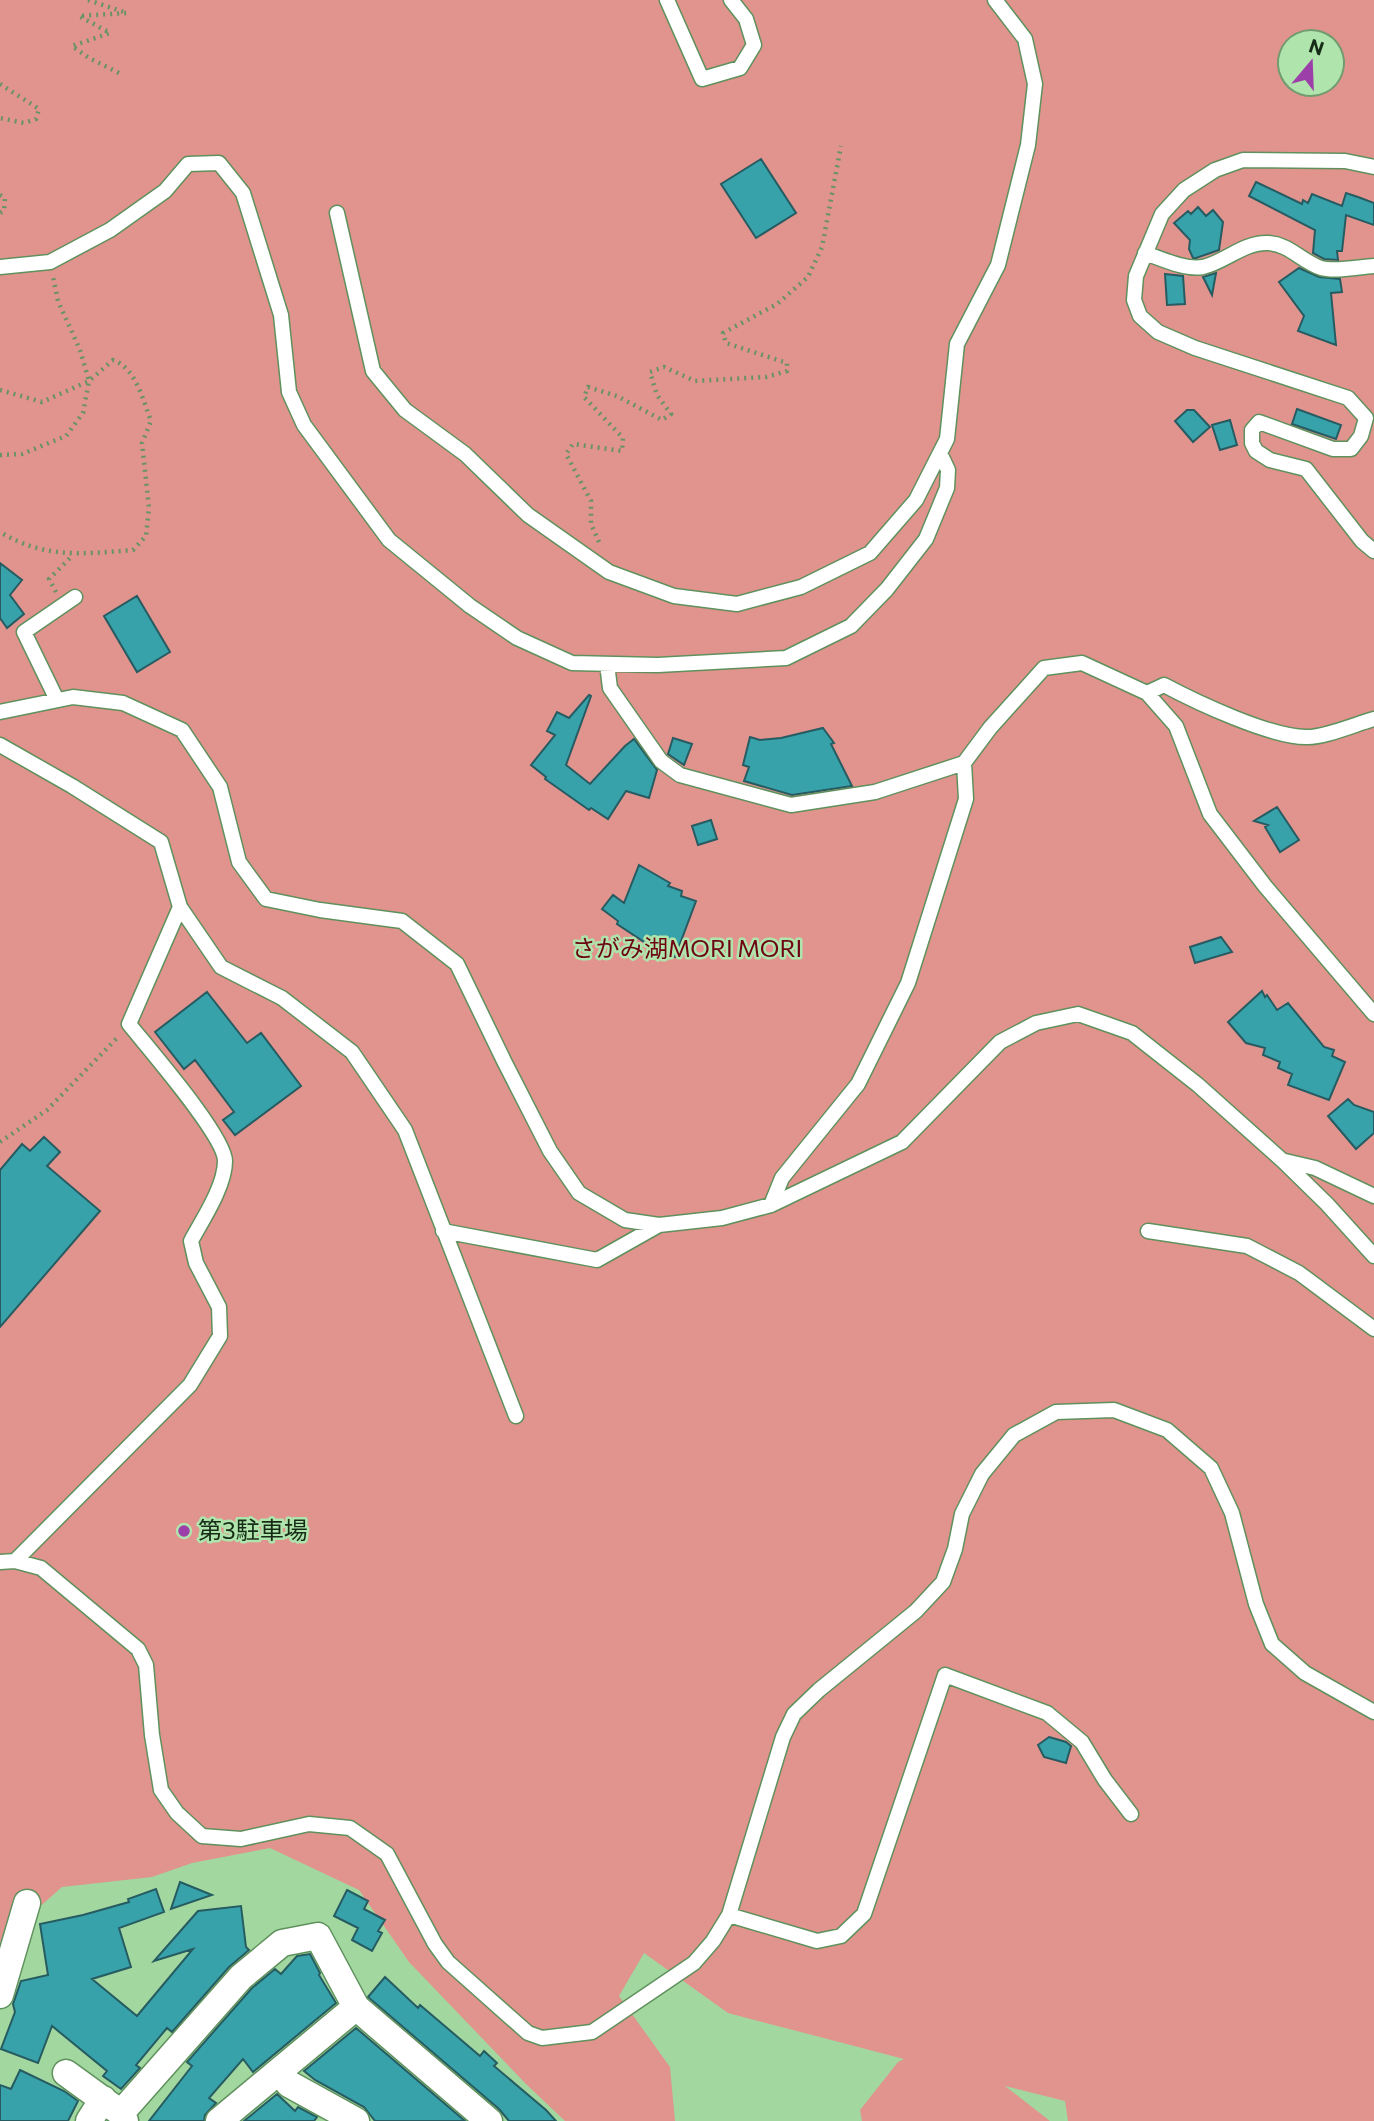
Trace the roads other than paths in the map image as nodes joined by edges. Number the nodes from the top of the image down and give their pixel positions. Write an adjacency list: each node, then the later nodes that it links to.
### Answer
1 (667, 0): 2 (lane)
2 (732, 0)
3 (995, 0): 9 (lane)
4 (1374, 167): 6 (lane)
5 (337, 213): 9 (lane)
6 (1146, 253): 7 (lane); 10 (lane)
7 (1374, 266)
8 (0, 267): 12 (lane)
9 (940, 453): 12 (lane)
10 (1374, 551)
11 (69, 601): 14 (lane)
12 (607, 664): 18 (lane)
13 (1147, 693): 16 (lane); 18 (lane); 20 (lane)
14 (57, 700): 15 (lane); 24 (lane)
15 (0, 712)
16 (1374, 719)
17 (0, 745): 19 (lane)
18 (964, 763): 23 (lane)
19 (180, 907): 25 (lane); 30 (lane)
20 (1374, 1014)
21 (1283, 1161): 22 (lane); 23 (lane); 27 (lane)
22 (1374, 1196)
23 (771, 1205): 24 (lane)
24 (659, 1225): 25 (lane)
25 (443, 1231): 29 (lane)
26 (1148, 1231): 28 (lane)
27 (1374, 1256)
28 (1374, 1329)
29 (516, 1416)
30 (15, 1561): 31 (lane); 35 (lane)
31 (0, 1562)
32 (1374, 1712): 35 (lane)
33 (1131, 1814): 35 (lane)
34 (27, 1903): 36 (street)
35 (729, 1915)
36 (0, 1995)
37 (356, 2007): 38 (street); 40 (street); 43 (street)
38 (279, 2072): 41 (street); 42 (street)
39 (66, 2073): 40 (street)
40 (110, 2114)
41 (219, 2121)
42 (356, 2121)
43 (489, 2121)

